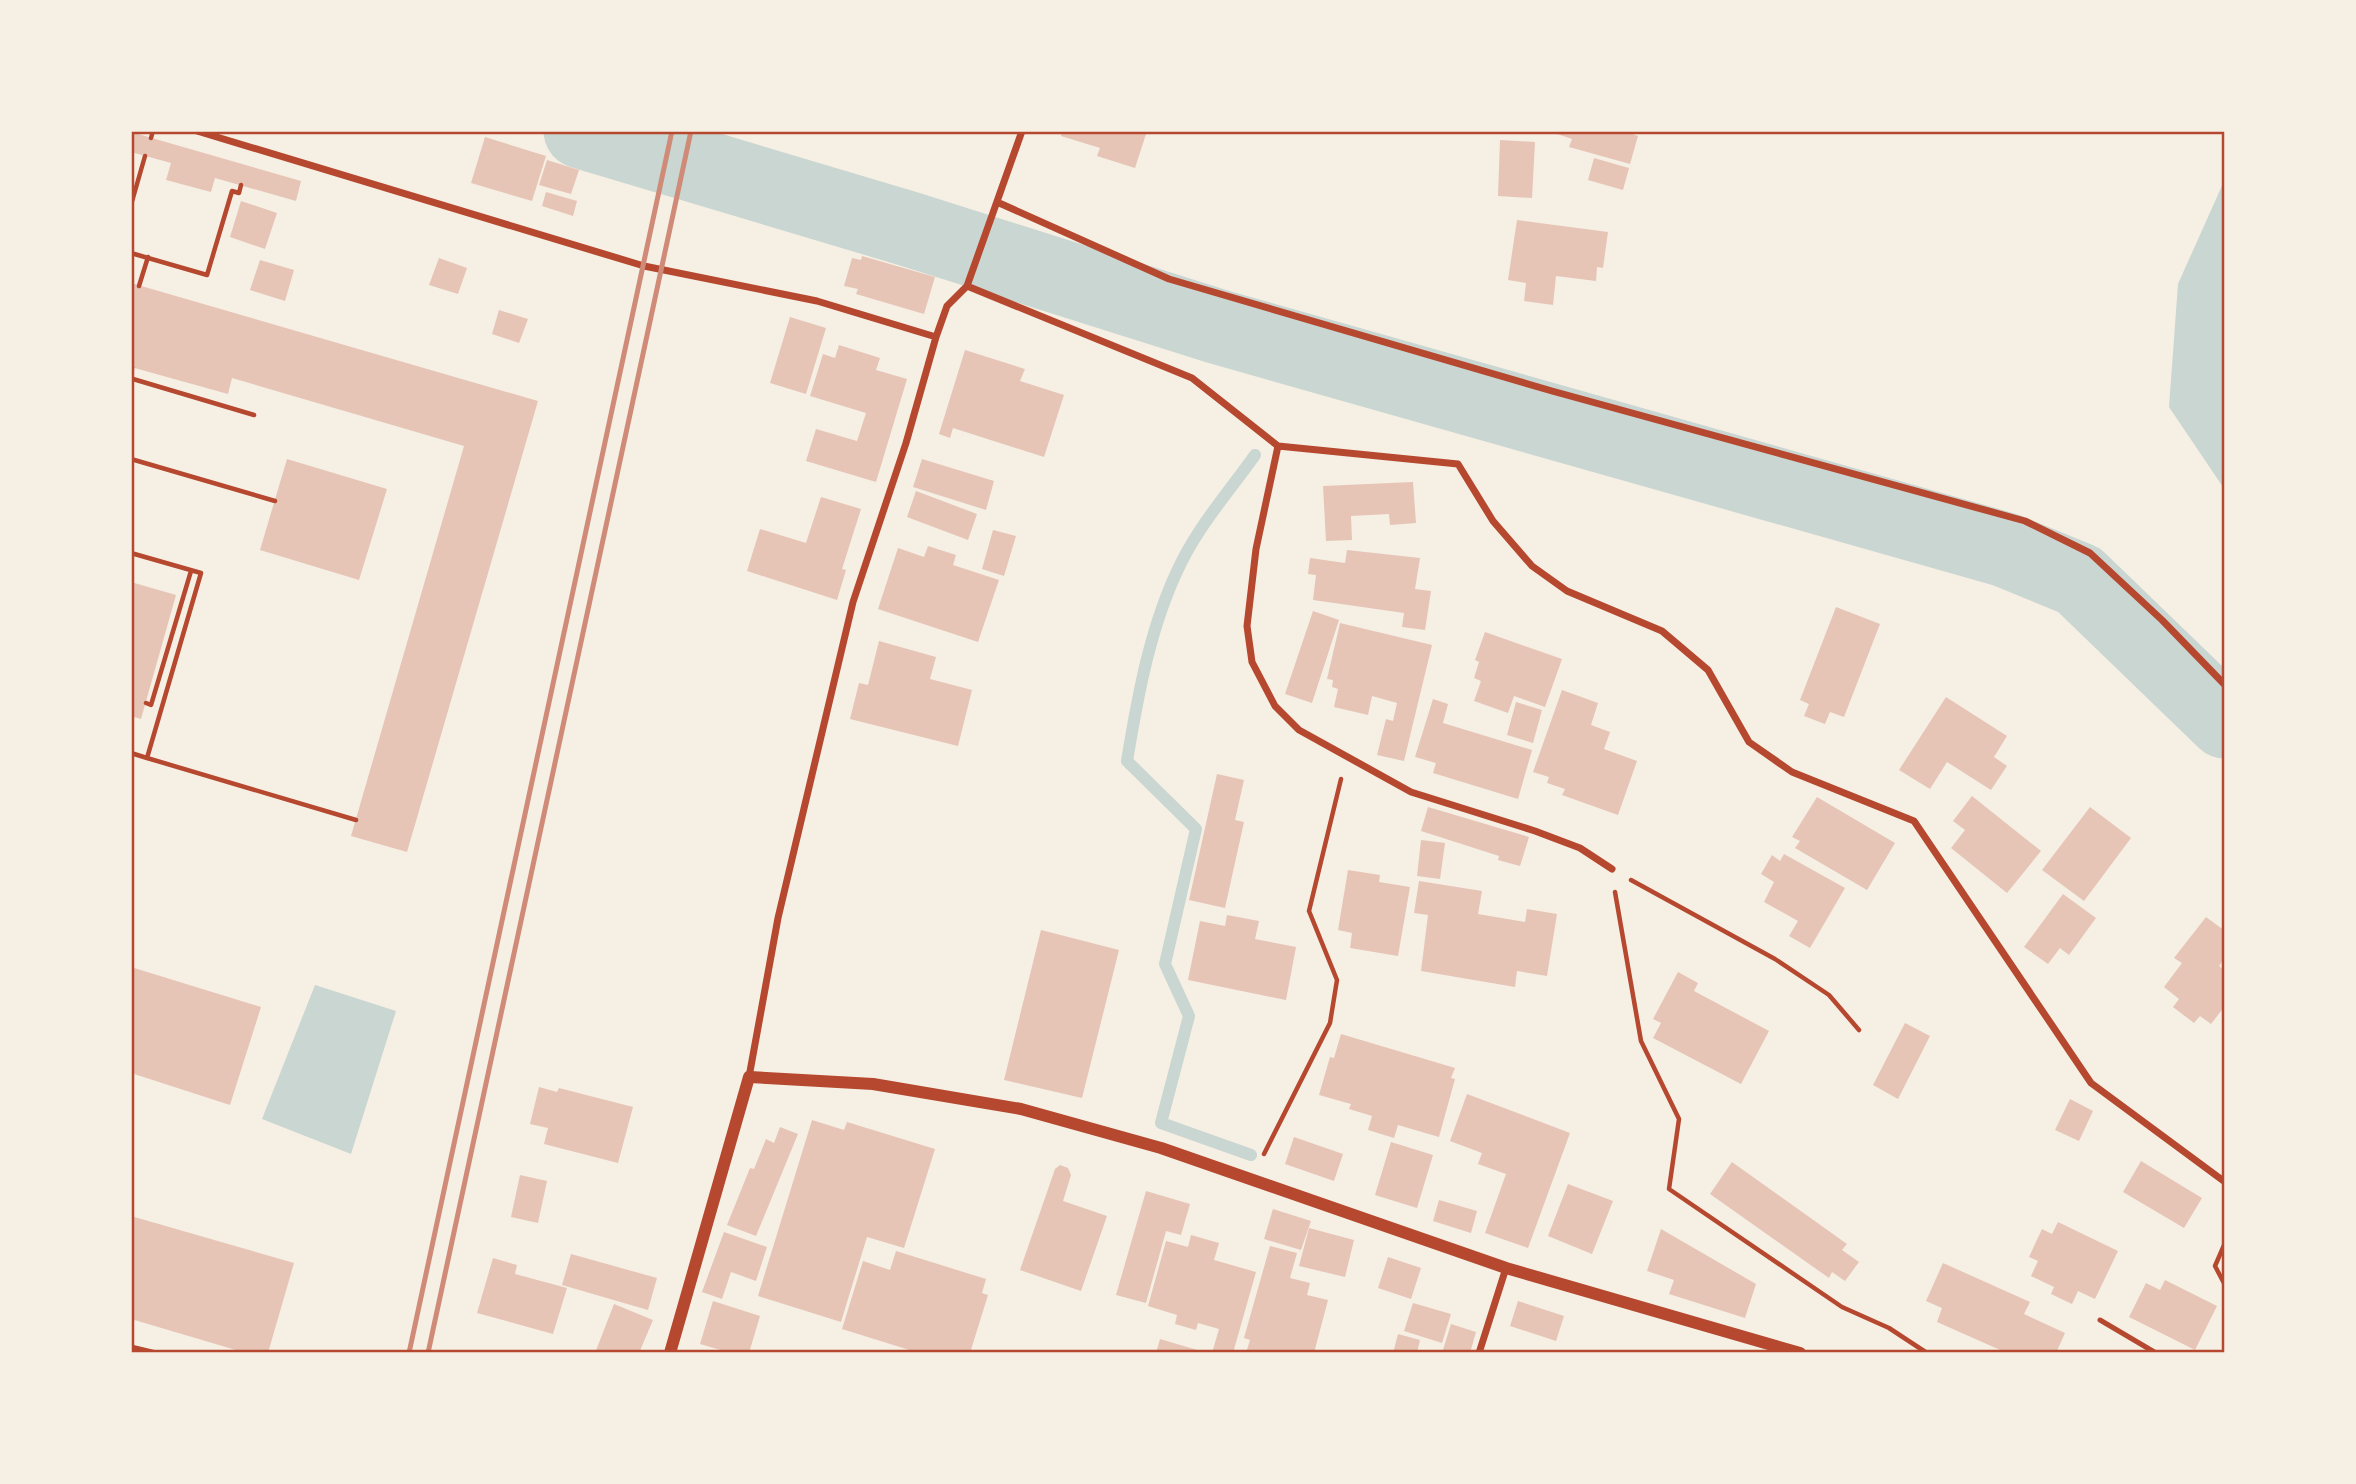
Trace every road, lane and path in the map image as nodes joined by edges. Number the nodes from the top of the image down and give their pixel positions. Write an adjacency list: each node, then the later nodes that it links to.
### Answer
1 (153, 131): 4 (path)
2 (197, 131): 13 (street)
3 (1022, 131): 7 (street)
4 (151, 138)
5 (145, 156): 8 (path)
6 (241, 186): 10 (path)
7 (997, 202): 12 (street); 23 (street)
8 (131, 205)
9 (131, 253): 10 (path)
10 (148, 257): 11 (path)
11 (139, 286)
12 (967, 286): 13 (street); 18 (street)
13 (936, 337): 31 (street)
14 (132, 367): 15 (path)
15 (133, 379): 16 (path); 17 (path)
16 (131, 386)
17 (254, 415)
18 (1278, 446): 27 (street); 33 (street)
19 (131, 459): 20 (path)
20 (275, 501)
21 (131, 553): 22 (path)
22 (191, 570): 24 (path); 26 (path)
23 (2225, 685)
24 (146, 703)
25 (131, 753): 26 (path)
26 (147, 758): 28 (path)
27 (1346, 758): 29 (street); 32 (path)
28 (356, 820)
29 (1612, 869): 30 (path); 43 (path)
30 (1858, 1030)
31 (749, 1077): 32 (street); 40 (street)
32 (1251, 1179): 35 (street)
33 (2225, 1182)
34 (2225, 1243): 36 (path)
35 (1506, 1268): 41 (street); 42 (street)
36 (2225, 1285)
37 (2099, 1320): 44 (lane)
38 (131, 1347): 39 (lane)
39 (156, 1353)
40 (670, 1353)
41 (1479, 1353)
42 (1800, 1353)
43 (1927, 1353)
44 (2157, 1353)

